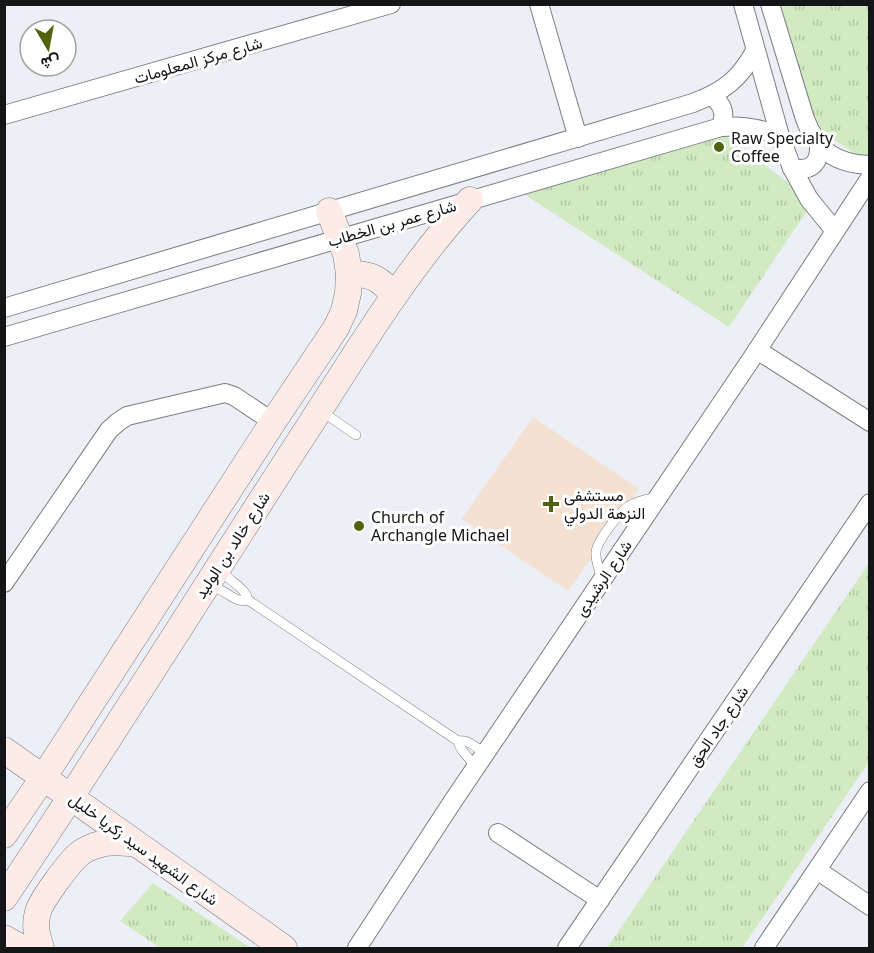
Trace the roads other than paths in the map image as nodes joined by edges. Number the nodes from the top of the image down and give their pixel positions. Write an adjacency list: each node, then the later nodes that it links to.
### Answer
1 (391, 4): 7 (street, شارع مركز المعلومات)
2 (539, 4): 10 (street)
3 (743, 4): 5 (street)
4 (770, 4): 11 (street)
5 (755, 51): 6 (street, شارع عمر بن الخطاب); 9 (street)
6 (712, 96): 8 (street); 10 (street, شارع عمر بن الخطاب)
7 (4, 115)
8 (721, 127): 9 (street, شارع عمر بن الخطاب); 15 (street, شارع عمر بن الخطاب)
9 (780, 136): 13 (street)
10 (578, 138): 16 (street, شارع عمر بن الخطاب)
11 (819, 144): 12 (street); 13 (street)
12 (870, 165)
13 (792, 168): 17 (street)
14 (870, 178): 17 (street, شارع الرشيدى)
15 (470, 200): 18 (street, شارع عمر بن الخطاب); 20 (street, شارع خالد بن الوليد)
16 (329, 211): 18 (street, شارع خالد بن الوليد); 21 (street, شارع عمر بن الخطاب)
17 (835, 231): 23 (street, شارع الرشيدى)
18 (341, 238): 19 (street, شارع خالد بن الوليد); 22 (street, شارع عمر بن الخطاب)
19 (349, 274): 20 (street); 25 (street, شارع خالد بن الوليد)
20 (394, 296): 24 (street, شارع خالد بن الوليد)
21 (4, 308)
22 (4, 337)
23 (757, 350): 26 (street); 35 (street, شارع الرشيدى)
24 (320, 410): 27 (lane); 29 (street, شارع خالد بن الوليد)
25 (273, 422): 30 (street); 37 (street, شارع خالد بن الوليد)
26 (870, 422)
27 (356, 435)
28 (870, 503): 45 (street, شارع جاد الحق)
29 (219, 565): 31 (street, شارع خالد بن الوليد); 32 (lane)
30 (4, 582)
31 (204, 588): 32 (lane); 39 (street, شارع خالد بن الوليد)
32 (248, 600): 33 (lane)
33 (458, 741): 35 (lane); 36 (lane)
34 (4, 750): 37 (street, شارع الشهيد سيد زكريا خليل)
35 (486, 752): 36 (street, شارع الرشيدى)
36 (475, 768): 51 (street, شارع الرشيدى)
37 (43, 778): 39 (street, شارع الشهيد سيد زكريا خليل); 41 (street, شارع خالد بن الوليد)
38 (870, 791): 43 (street)
39 (72, 797): 42 (street, شارع الشهيد سيد زكريا خليل); 44 (street, شارع خالد بن الوليد)
40 (498, 833): 45 (street)
41 (4, 835)
42 (136, 844): 49 (street); 50 (street, شارع الشهيد سيد زكريا خليل)
43 (817, 870): 46 (street); 53 (street)
44 (4, 898)
45 (600, 900): 52 (street, شارع جاد الحق)
46 (870, 906)
47 (4, 938): 48 (street)
48 (22, 948)
49 (41, 948)
50 (284, 948)
51 (357, 948)
52 (567, 948)
53 (764, 948)

